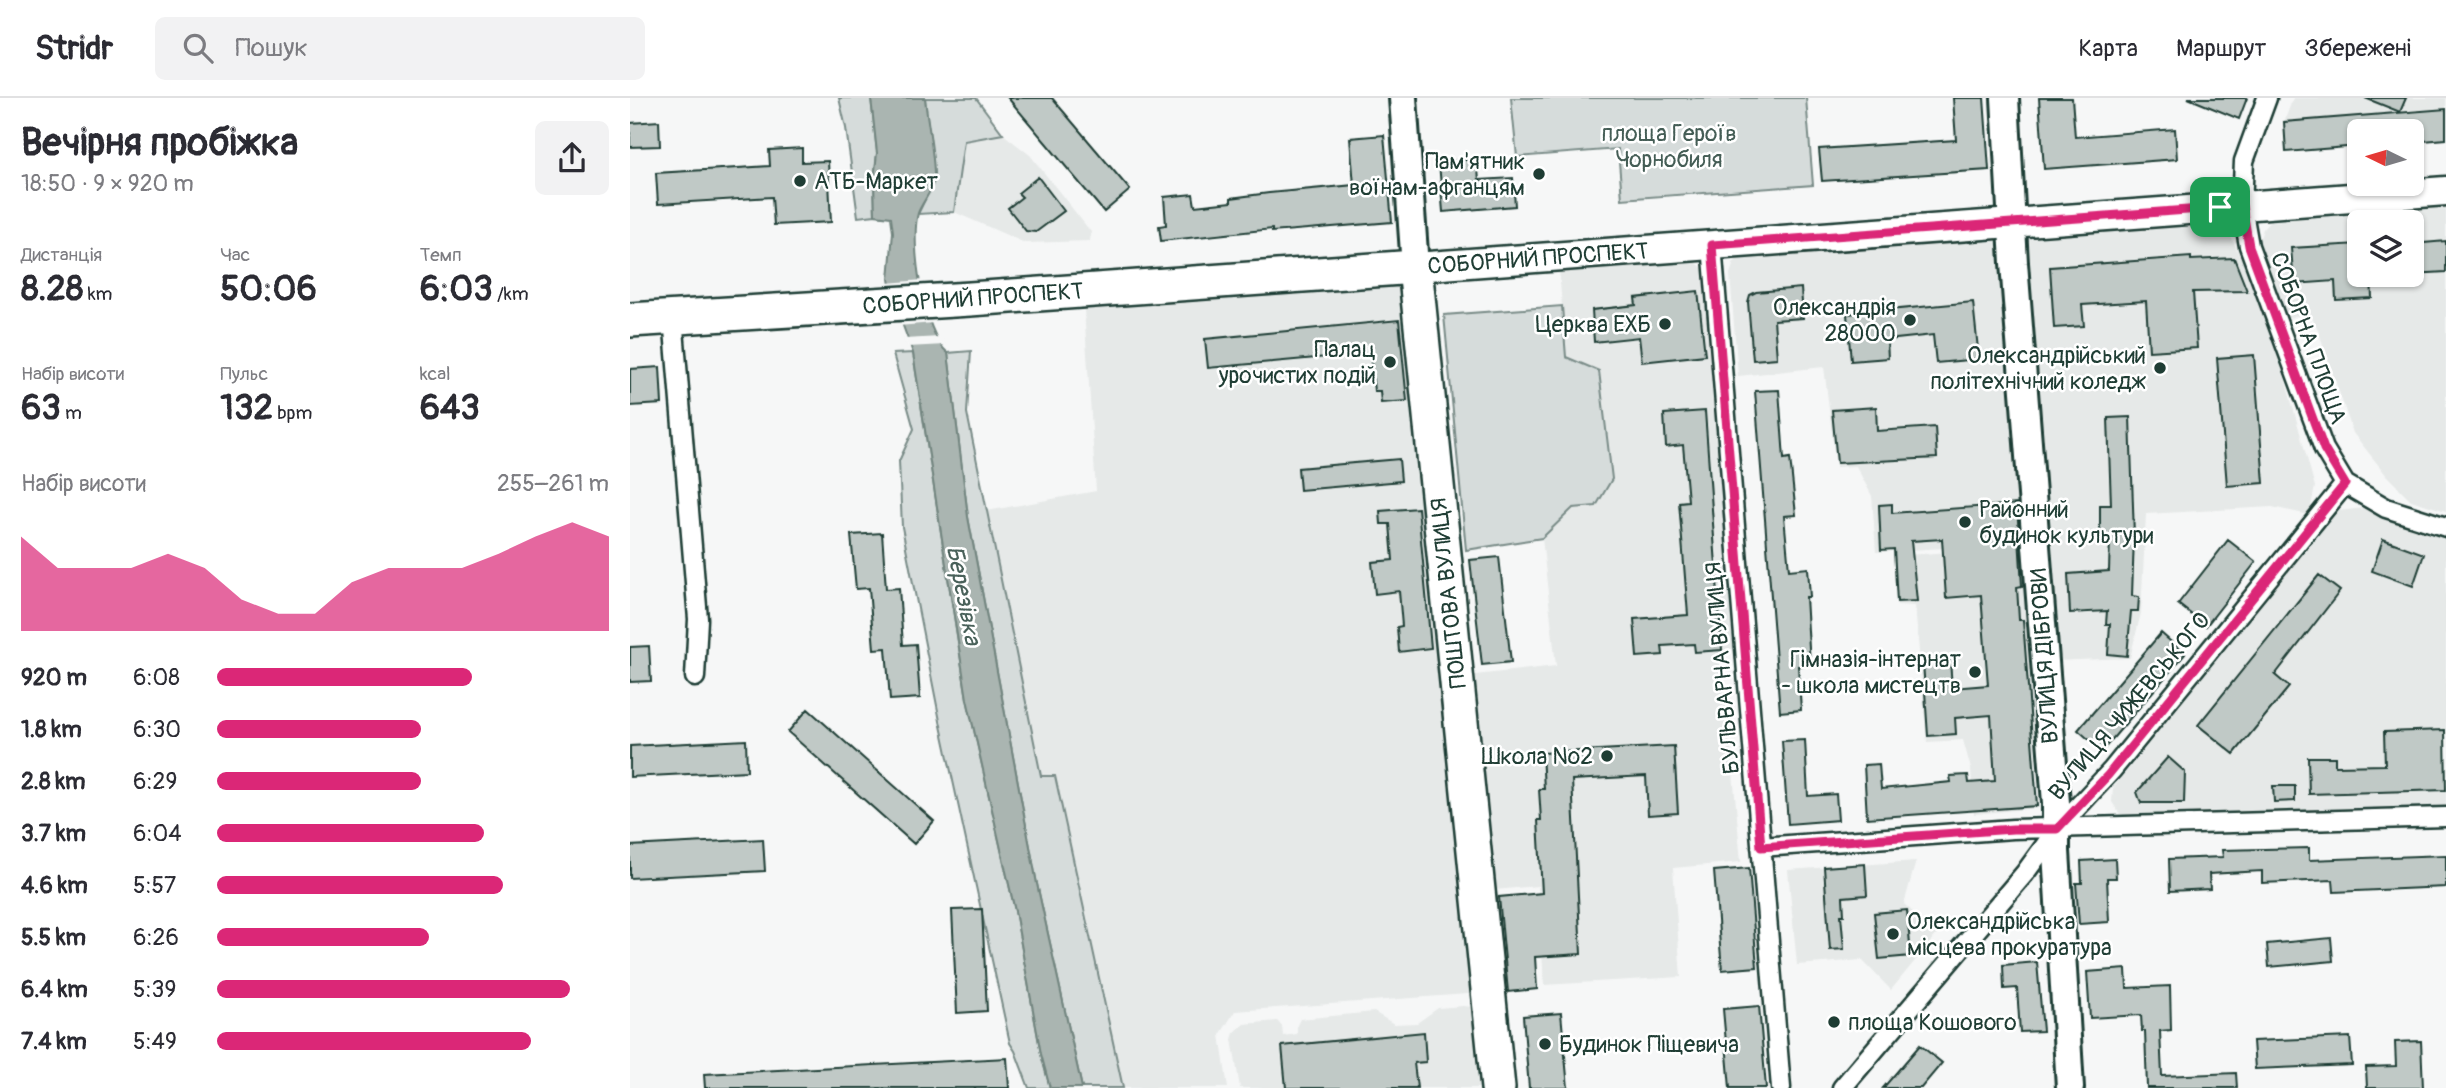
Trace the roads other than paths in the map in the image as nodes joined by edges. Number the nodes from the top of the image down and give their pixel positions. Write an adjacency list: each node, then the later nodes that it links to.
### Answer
1 (1403, 98): 8 (street, ПОШТОВА ВУЛИЦЯ)
2 (2005, 98): 6 (street, ВУЛИЦЯ ДІБРОВИ)
3 (2267, 98): 5 (street, СОБОРНА ПЛОЩА)
4 (2446, 191): 5 (main road, СОБОРНИЙ ПРОСПЕКТ)
5 (2242, 206): 6 (main road, СОБОРНИЙ ПРОСПЕКТ); 11 (street, СОБОРНА ПЛОЩА)
6 (2013, 223): 7 (main road, СОБОРНИЙ ПРОСПЕКТ); 15 (street, ВУЛИЦЯ ДІБРОВИ)
7 (1712, 245): 8 (main road, СОБОРНИЙ ПРОСПЕКТ); 16 (street, БУЛЬВАРНА ВУЛИЦЯ)
8 (1415, 267): 9 (highway, СОБОРНИЙ ПРОСПЕКТ); 17 (highway, ПОШТОВА ВУЛИЦЯ)
9 (673, 317): 10 (highway, СОБОРНИЙ ПРОСПЕКТ); 13 (street)
10 (630, 320)
11 (2345, 484): 12 (street, СОБОРНА ПЛОЩА); 15 (street, ВУЛИЦЯ ЧИЖЕВСЬКОГО)
12 (2446, 527)
13 (695, 677)
14 (2446, 817): 15 (street)
15 (2057, 829): 16 (street); 19 (street, ВУЛИЦЯ ЧИЖЕВСЬКОГО); 20 (street, ВУЛИЦЯ ДІБРОВИ)
16 (1761, 847): 18 (street, БУЛЬВАРНА ВУЛИЦЯ)
17 (1498, 1088)
18 (1781, 1088)
19 (1842, 1088)
20 (2070, 1088)

